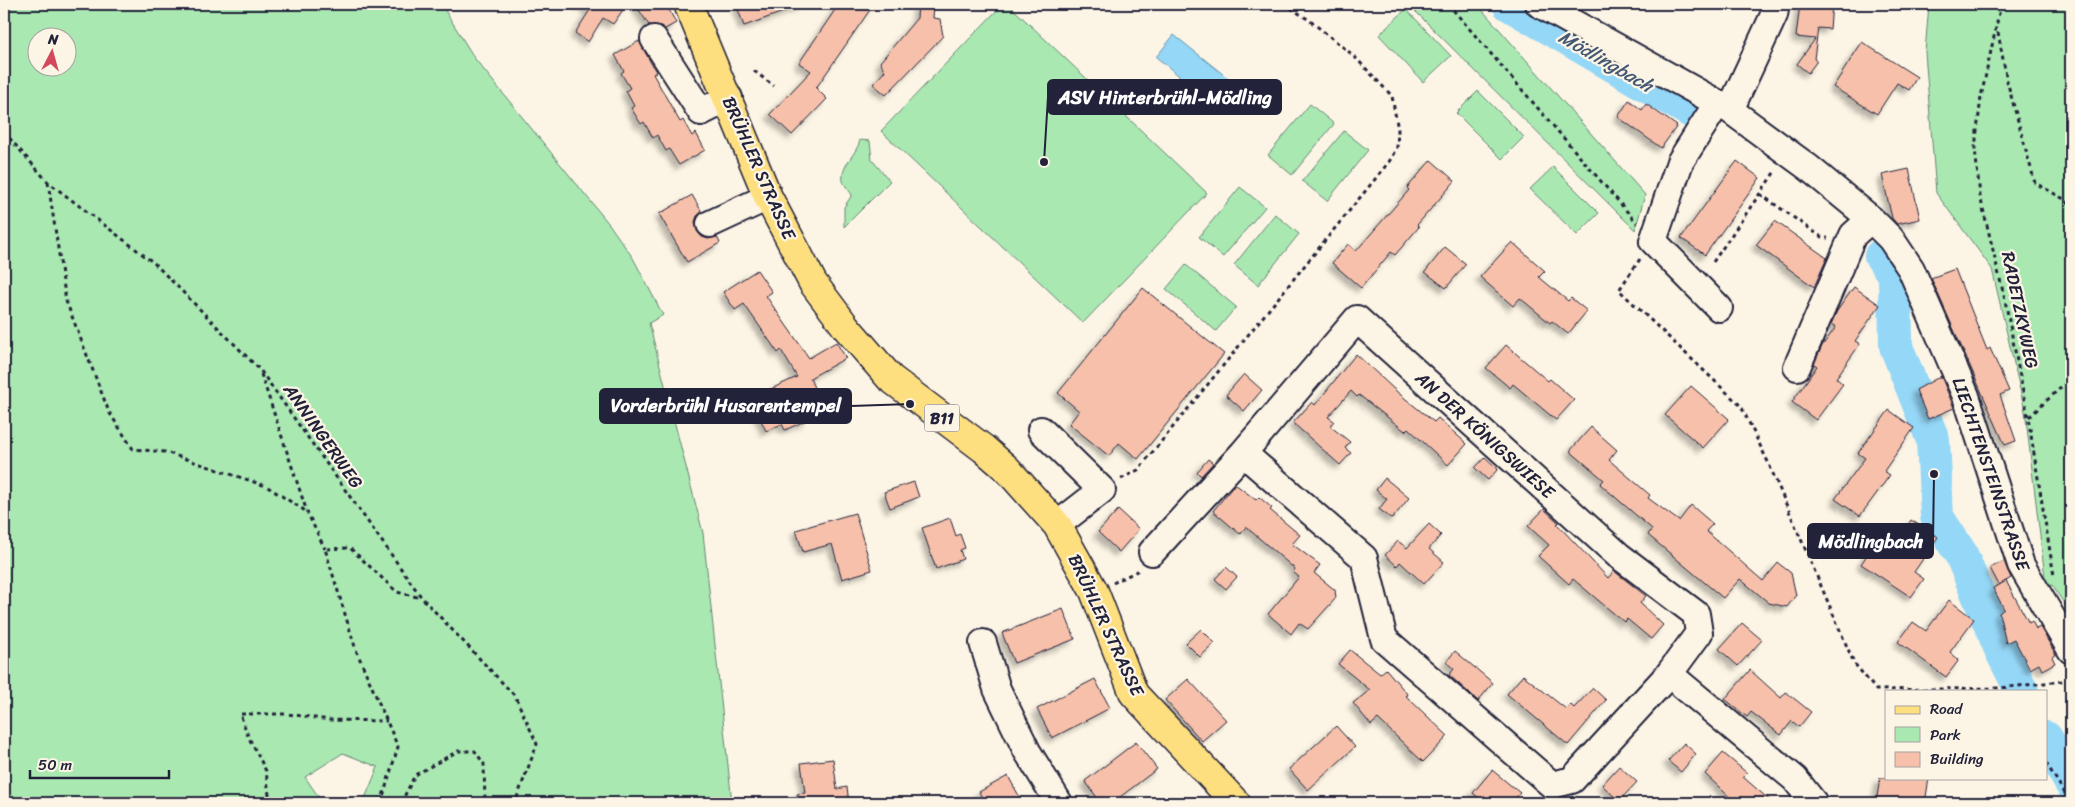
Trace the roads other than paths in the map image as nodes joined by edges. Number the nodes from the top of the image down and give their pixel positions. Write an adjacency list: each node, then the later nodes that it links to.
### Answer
1 (688, 4): 5 (main road, BRÜHLER STRASSE / B11)
2 (1540, 4): 6 (street, LIECHTENSTEINSTRASSE)
3 (1776, 4): 6 (street)
4 (654, 39): 5 (street)
5 (729, 98): 7 (main road, BRÜHLER STRASSE / B11)
6 (1716, 113): 9 (street, LIECHTENSTEINSTRASSE); 10 (street)
7 (768, 197): 8 (street); 14 (main road, BRÜHLER STRASSE / B11)
8 (710, 224)
9 (1862, 227): 11 (street); 17 (street, LIECHTENSTEINSTRASSE)
10 (1719, 308)
11 (1797, 367)
12 (1041, 430): 14 (street)
13 (1243, 453): 15 (street, AN DER KÖNIGSWIESE); 18 (street, AN DER KÖNIGSWIESE); 18 (street, AN DER KÖNIGSWIESE)
14 (1057, 524): 20 (main road, BRÜHLER STRASSE / B11)
15 (1152, 552)
16 (983, 643): 19 (street)
17 (2071, 650)
18 (1669, 674): 21 (street)
19 (1058, 803)
20 (1236, 803)
21 (1814, 803)

